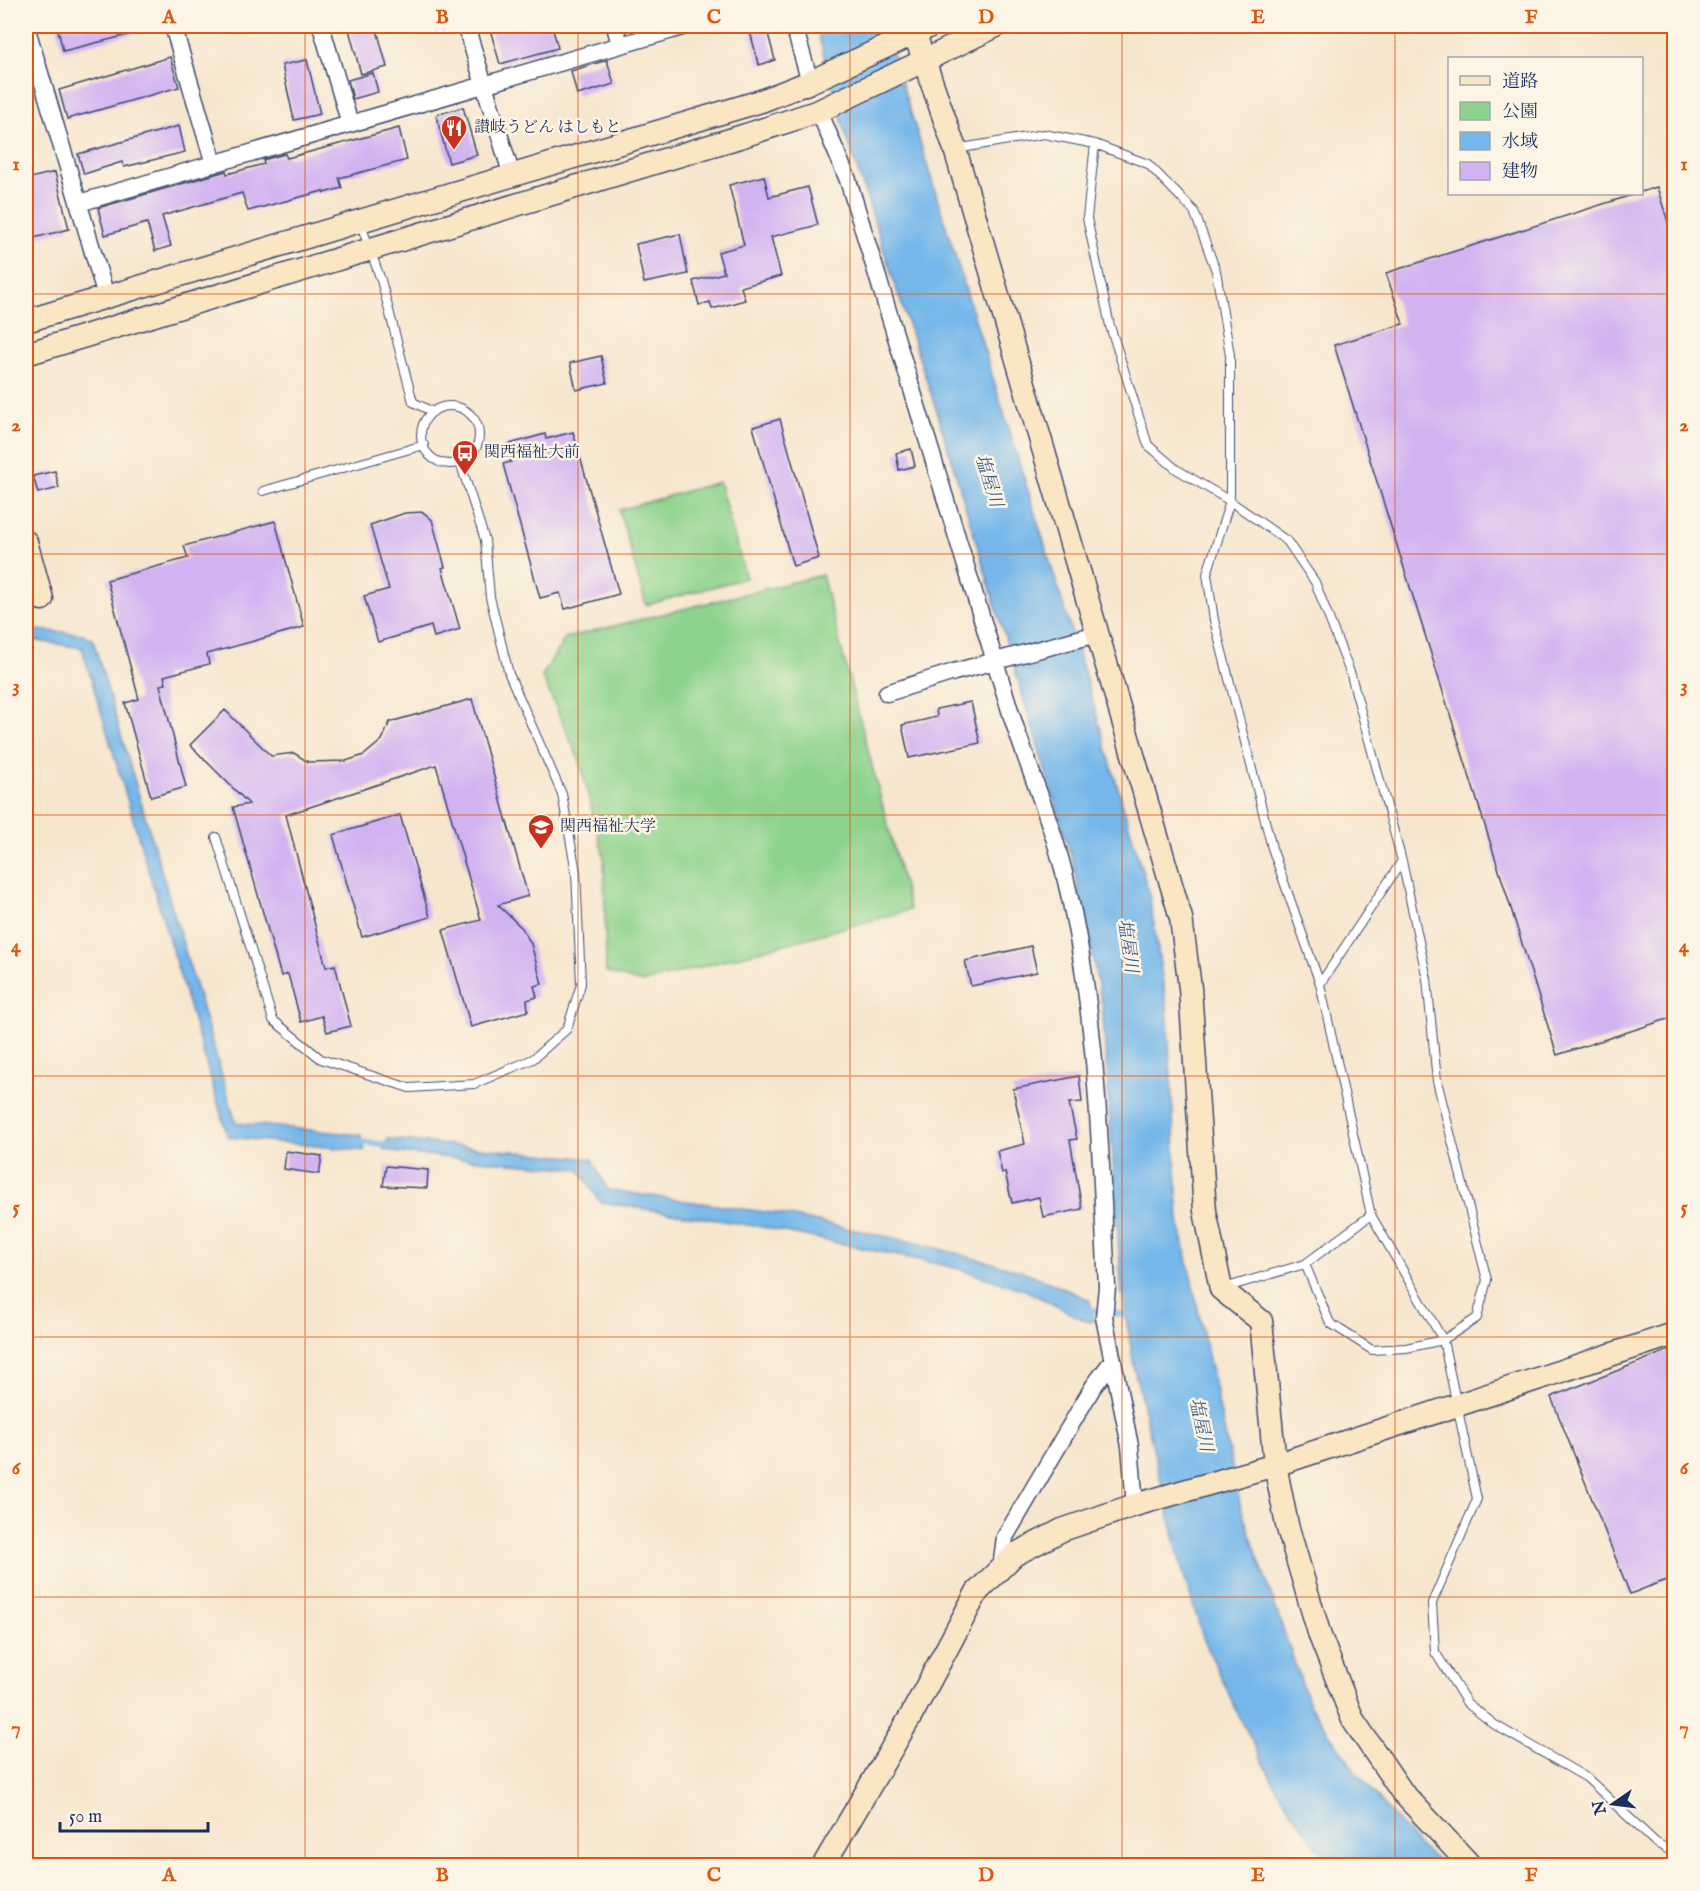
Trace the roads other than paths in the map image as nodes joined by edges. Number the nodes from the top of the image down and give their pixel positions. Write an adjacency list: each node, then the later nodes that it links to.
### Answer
1 (26, 26): 20 (street)
2 (173, 26): 18 (street)
3 (321, 26): 15 (street)
4 (466, 26): 13 (street)
5 (615, 26): 10 (street)
6 (686, 26): 10 (street)
7 (794, 26): 12 (street)
8 (996, 26): 11 (street)
9 (919, 28): 11 (street); 12 (street)
10 (620, 45): 13 (street)
11 (924, 62): 14 (street); 17 (street)
12 (810, 82): 19 (street)
13 (483, 85): 15 (street); 19 (street)
14 (819, 111): 22 (street); 34 (street)
15 (350, 124): 18 (street)
16 (1095, 144): 17 (lane); 30 (lane); 30 (lane)
17 (955, 149): 33 (street)
18 (214, 164): 20 (street)
19 (512, 176): 21 (street)
20 (79, 203): 23 (street)
21 (360, 222): 22 (lane); 23 (street)
22 (369, 252): 25 (street); 26 (lane)
23 (106, 296): 24 (street)
24 (26, 321)
25 (26, 354)
26 (433, 412): 27 (lane); 28 (lane)
27 (423, 445): 28 (lane); 29 (lane)
28 (460, 462): 36 (lane)
29 (263, 491)
30 (1230, 501): 37 (lane); 38 (lane)
31 (26, 542): 32 (street)
32 (42, 599)
33 (1097, 634): 34 (street); 41 (street)
34 (995, 662): 35 (street); 44 (street)
35 (887, 693)
36 (216, 837)
37 (1402, 861): 38 (lane); 43 (lane)
38 (1320, 984): 39 (lane)
39 (1371, 1215): 40 (lane); 43 (lane)
40 (1305, 1264): 41 (lane); 43 (lane)
41 (1221, 1288): 46 (street)
42 (1674, 1334): 45 (street)
43 (1443, 1340): 45 (lane)
44 (1113, 1360): 47 (street); 48 (street)
45 (1458, 1405): 46 (street); 49 (lane)
46 (1275, 1465): 47 (street); 51 (street)
47 (1142, 1503): 48 (street)
48 (1001, 1568): 50 (street)
49 (1674, 1853)
50 (823, 1866)
51 (1471, 1866)

